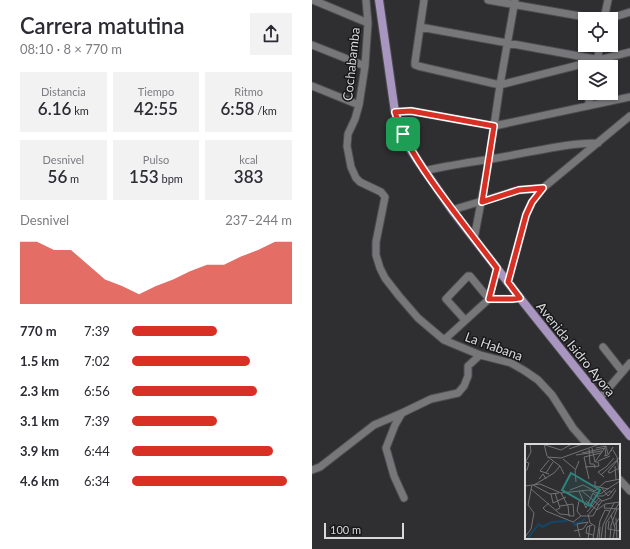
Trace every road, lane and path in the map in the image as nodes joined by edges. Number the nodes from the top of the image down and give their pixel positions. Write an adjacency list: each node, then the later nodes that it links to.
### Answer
1 (313, 0): 12 (street)
2 (366, 0): 12 (street, Cochabamba)
3 (379, 0): 26 (main road, Avenida Isidro Ayora)
4 (424, 0): 13 (street)
5 (488, 0): 7 (street)
6 (608, 0): 8 (street)
7 (515, 2): 10 (street); 14 (street)
8 (605, 12)
9 (630, 12): 11 (street)
10 (578, 15)
11 (618, 16)
12 (368, 23): 19 (street, Cochabamba)
13 (420, 27): 14 (street); 20 (street)
14 (508, 43): 18 (street); 20 (street)
15 (312, 45): 19 (street)
16 (599, 52): 18 (street)
17 (630, 52): 18 (street)
18 (598, 59): 20 (street)
19 (365, 66): 24 (street, Cochabamba)
20 (500, 85): 28 (street)
21 (312, 86): 24 (street)
22 (630, 97): 25 (street)
23 (589, 100): 25 (street)
24 (359, 105): 38 (street, Cochabamba)
25 (588, 106): 28 (street)
26 (395, 112): 28 (street); 31 (main road, Avenida Isidro Ayora)
27 (630, 116): 29 (street)
28 (494, 126): 30 (street)
29 (598, 143): 30 (street); 32 (street)
30 (489, 160): 31 (street); 33 (street)
31 (424, 171): 34 (main road, Avenida Isidro Ayora)
32 (543, 188): 33 (street); 37 (street)
33 (482, 202): 34 (street); 35 (street)
34 (452, 210): 35 (main road, Avenida Isidro Ayora)
35 (474, 239): 36 (main road, Avenida Isidro Ayora)
36 (497, 268): 37 (main road, Avenida Isidro Ayora); 40 (street)
37 (508, 282): 39 (main road, Avenida Isidro Ayora)
38 (398, 296): 42 (street, La Habana)
39 (520, 298): 40 (street); 47 (main road, Avenida Isidro Ayora)
40 (489, 299): 41 (street); 41 (street)
41 (465, 320): 42 (street)
42 (444, 340): 44 (street, La Habana)
43 (603, 347): 46 (street)
44 (480, 355): 48 (street); 50 (street, La Habana)
45 (630, 363): 46 (street)
46 (622, 371): 47 (street)
47 (600, 398): 49 (main road, Avenida Isidro Ayora)
48 (402, 413): 51 (street); 54 (street)
49 (630, 436)
50 (587, 444)
51 (312, 470)
52 (620, 480): 53 (street)
53 (630, 491)
54 (404, 498)

